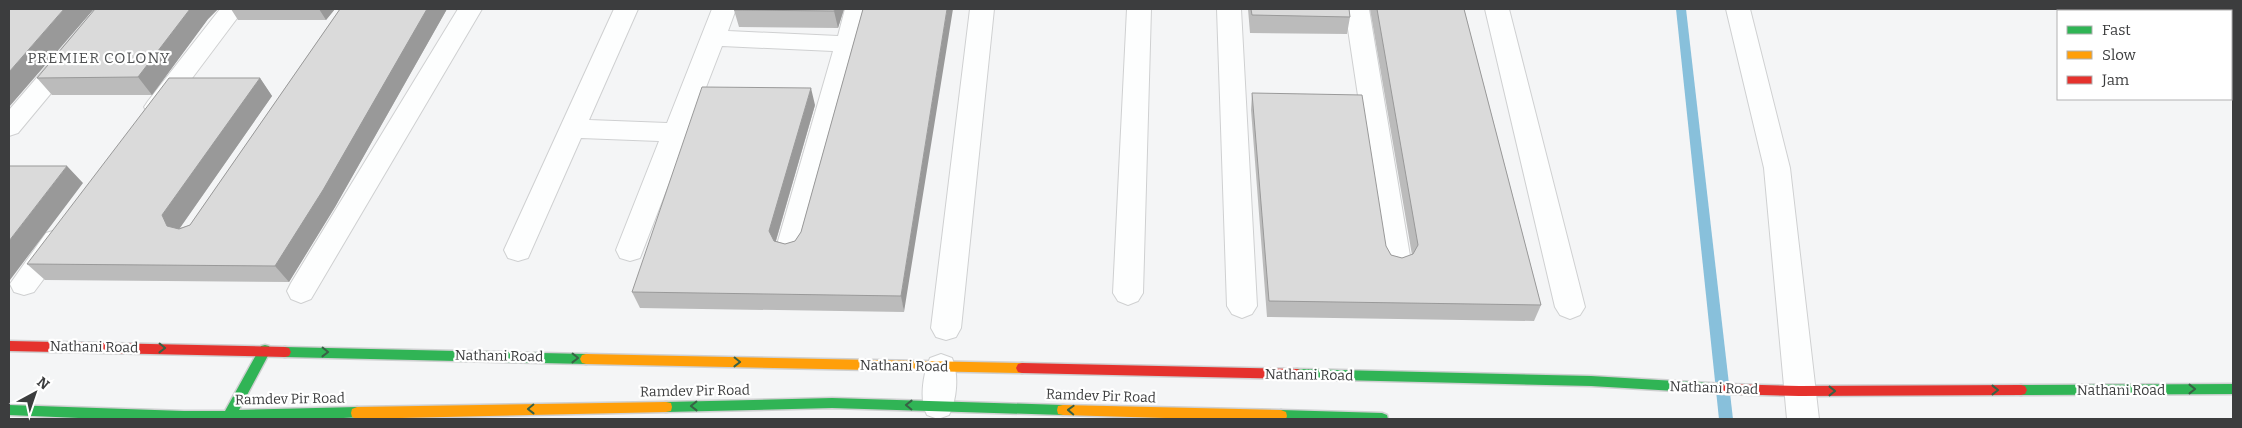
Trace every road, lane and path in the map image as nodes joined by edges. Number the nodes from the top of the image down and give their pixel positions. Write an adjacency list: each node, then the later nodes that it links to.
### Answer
1 (109, 9): 15 (street)
2 (232, 9): 16 (street)
3 (470, 9): 25 (street)
4 (626, 9): 17 (street)
5 (724, 9): 13 (street)
6 (857, 9): 14 (street)
7 (982, 9): 29 (street)
8 (1139, 9): 26 (street)
9 (1229, 9): 27 (street)
10 (1358, 9): 23 (street)
11 (1497, 9): 28 (street)
12 (1738, 9): 34 (street)
13 (712, 38): 14 (street); 18 (street)
14 (847, 44): 20 (street)
15 (9, 127)
16 (143, 127)
17 (573, 128): 18 (street); 21 (street)
18 (676, 133): 22 (street)
19 (72, 221): 24 (street)
20 (790, 248)
21 (518, 250)
22 (630, 250)
23 (1397, 262)
24 (24, 284)
25 (301, 291)
26 (1128, 293)
27 (1242, 306)
28 (1570, 307)
29 (946, 328)
30 (9, 346): 31 (street, Nathani Road, one-way to 31)
31 (265, 350): 32 (street, Nathani Road, one-way to 32); 37 (street)
32 (941, 367): 34 (street, Nathani Road); 35 (street)
33 (2233, 389): 34 (street, Nathani Road, one-way to 33)
34 (1801, 405)
35 (938, 406): 37 (street, Ramdev Pir Road, one-way to 37); 38 (street, Ramdev Pir Road, one-way to 35)
36 (9, 410): 37 (street, Ramdev Pir Road)
37 (230, 416)
38 (1382, 419)

